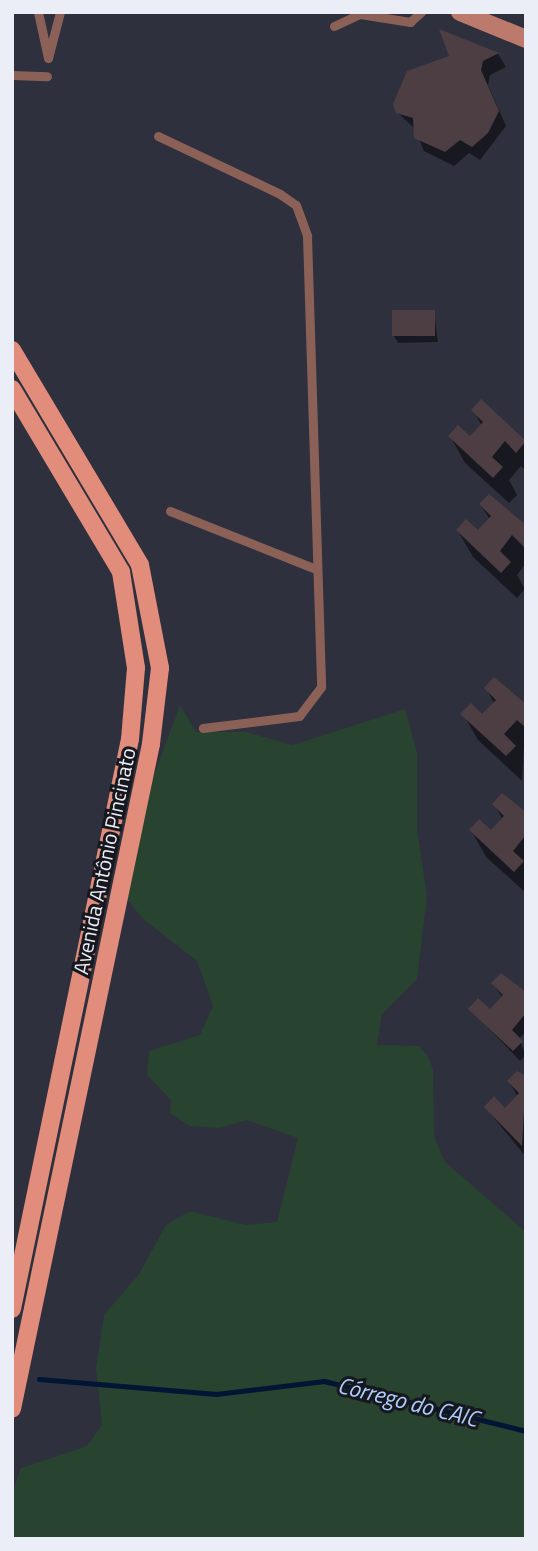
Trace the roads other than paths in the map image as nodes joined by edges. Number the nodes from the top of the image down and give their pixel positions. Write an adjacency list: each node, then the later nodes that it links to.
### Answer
1 (38, 12): 2 (lane)
2 (60, 12)
3 (421, 12): 5 (lane)
4 (460, 12): 6 (main road)
5 (334, 26)
6 (526, 38)
7 (12, 75): 8 (lane)
8 (47, 76)
9 (158, 136): 13 (lane)
10 (12, 350): 16 (main road, Avenida Antônio Pincinato)
11 (12, 389): 15 (main road, Avenida Antônio Pincinato)
12 (170, 511): 13 (lane)
13 (316, 569): 14 (lane)
14 (204, 727)
15 (12, 1309)
16 (12, 1409)

